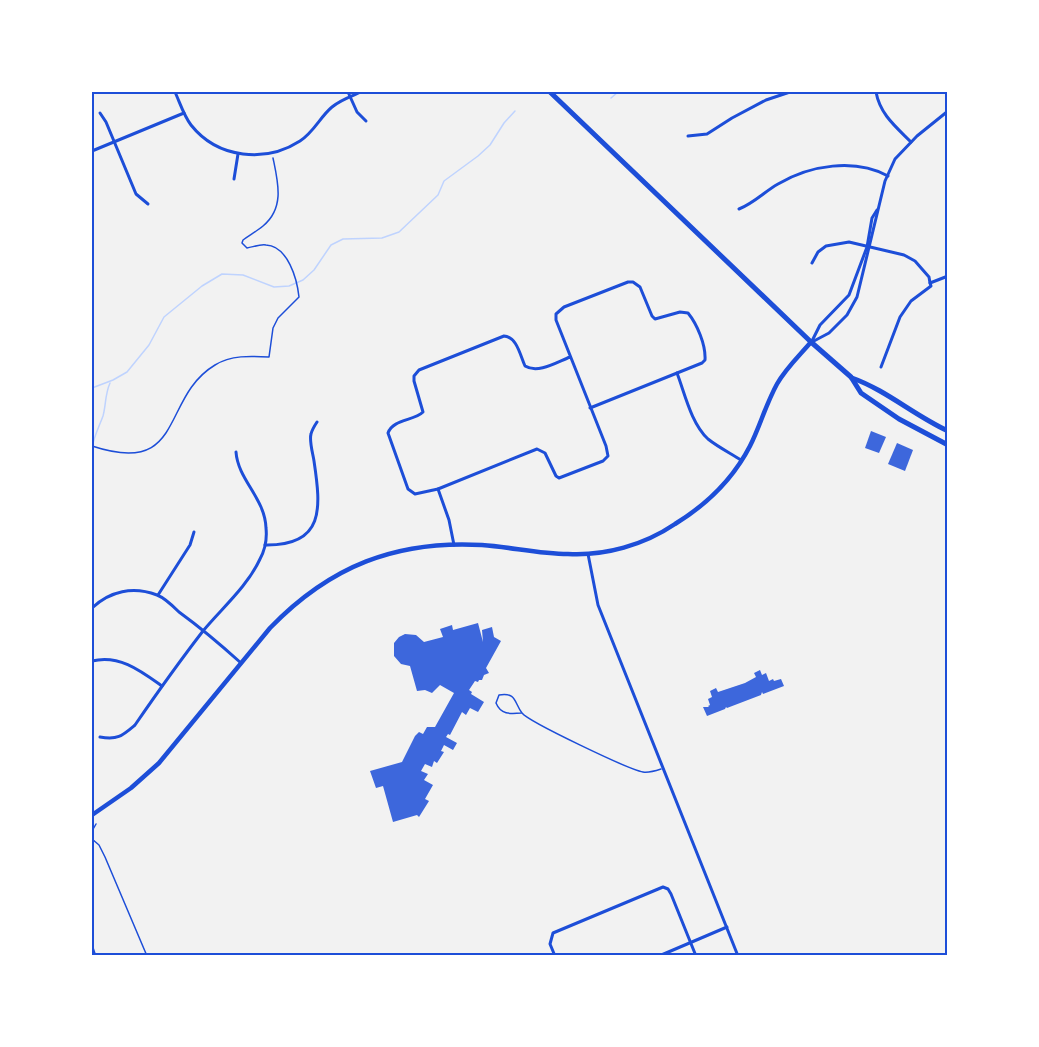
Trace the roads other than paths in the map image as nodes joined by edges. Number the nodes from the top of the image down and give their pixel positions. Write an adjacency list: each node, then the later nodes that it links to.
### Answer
1 (176, 92): 10 (street)
2 (348, 92): 7 (street)
3 (361, 92): 7 (street)
4 (549, 92): 25 (main road)
5 (790, 92): 12 (street)
6 (876, 92): 14 (street)
7 (350, 97): 11 (street); 16 (street)
8 (948, 111): 14 (street)
9 (100, 113): 13 (street)
10 (184, 113): 13 (street); 16 (street)
11 (366, 121)
12 (688, 136)
13 (114, 141): 15 (street); 19 (street)
14 (911, 142): 17 (street)
15 (92, 151)
16 (238, 154): 18 (street)
17 (888, 176): 20 (street); 21 (street)
18 (234, 179)
19 (148, 204)
20 (739, 209)
21 (869, 247): 22 (street); 24 (street); 25 (street); 25 (street)
22 (812, 263)
23 (948, 276): 24 (street)
24 (930, 283): 27 (street)
25 (811, 342): 29 (main road); 35 (main road)
26 (570, 357): 28 (street); 30 (street); 36 (street)
27 (881, 367)
28 (677, 373): 30 (street); 35 (street)
29 (851, 377): 32 (main road); 33 (main road)
30 (591, 408): 36 (street)
31 (317, 422): 38 (street)
32 (948, 431)
33 (948, 445)
34 (236, 452): 38 (street)
35 (742, 460): 40 (main road)
36 (438, 489): 39 (street)
37 (194, 532): 41 (street)
38 (265, 545): 43 (street)
39 (454, 545): 40 (main road); 45 (main road)
40 (588, 554): 49 (street)
41 (158, 595): 42 (street); 43 (street)
42 (92, 608)
43 (204, 630): 45 (street); 46 (street)
44 (92, 661): 46 (street)
45 (241, 663): 50 (main road)
46 (162, 686): 48 (street)
47 (522, 713): 47 (lane); 49 (lane)
48 (100, 736)
49 (662, 769): 51 (street)
50 (92, 815)
51 (727, 927): 52 (street); 58 (street)
52 (691, 942): 55 (street); 56 (street); 57 (street)
53 (92, 947): 54 (street)
54 (95, 956)
55 (555, 956)
56 (659, 956)
57 (696, 956)
58 (738, 956)

